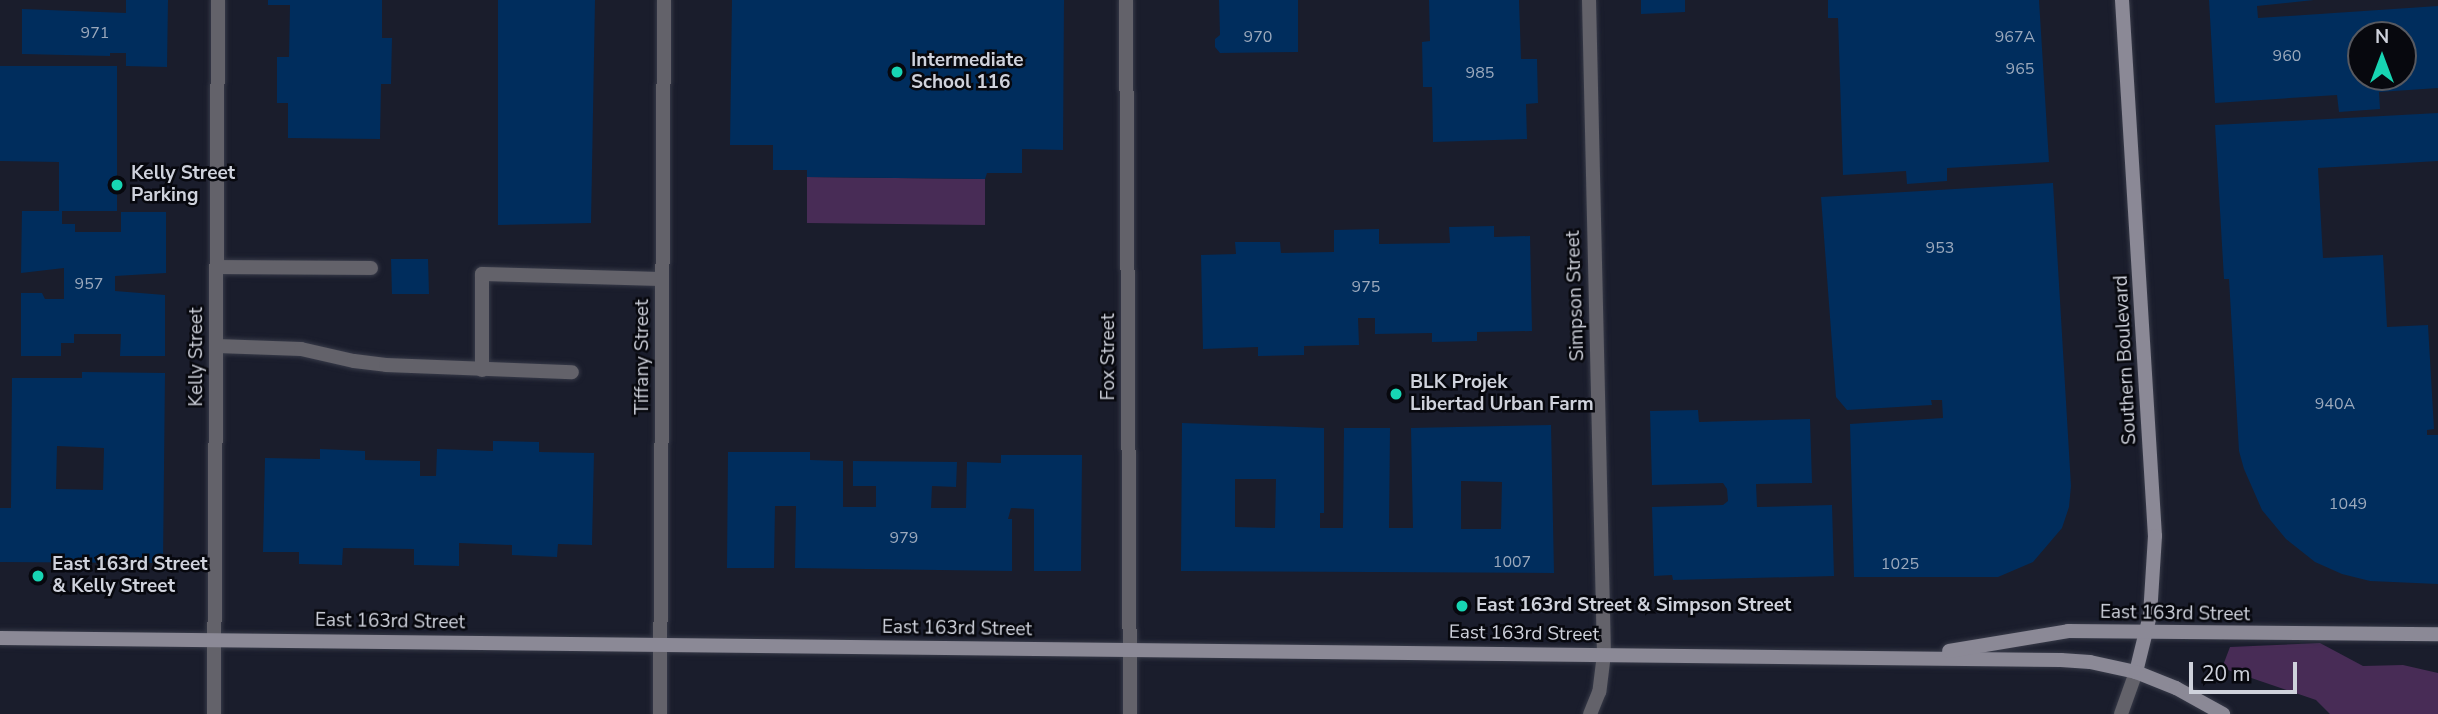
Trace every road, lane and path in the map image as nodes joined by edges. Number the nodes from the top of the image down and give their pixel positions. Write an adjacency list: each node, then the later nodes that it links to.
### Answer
1 (218, 0): 6 (street, Kelly Street)
2 (664, 0): 8 (street, Tiffany Street)
3 (1126, 0): 17 (street, Fox Street)
4 (1589, 0): 18 (street, Simpson Street)
5 (2122, 0): 12 (main road, Southern Boulevard)
6 (217, 267): 7 (street); 9 (street, Kelly Street)
7 (371, 268)
8 (662, 279): 10 (street); 16 (street, Tiffany Street)
9 (217, 346): 10 (street); 15 (street, Kelly Street)
10 (481, 370): 11 (street)
11 (572, 372)
12 (2146, 632): 13 (main road, East 163rd Street); 19 (main road, East 163rd Street); 20 (main road, Southern Boulevard)
13 (2438, 634)
14 (0, 638): 15 (main road, East 163rd Street)
15 (214, 639): 16 (main road, East 163rd Street); 21 (street, Kelly Street)
16 (660, 645): 17 (main road, East 163rd Street); 22 (street, Tiffany Street)
17 (1129, 650): 18 (main road, East 163rd Street); 23 (street, Fox Street)
18 (1604, 654): 19 (main road, East 163rd Street); 24 (street, Simpson Street)
19 (1913, 657): 20 (main road, East 163rd Street)
20 (2136, 672): 25 (street, Southern Boulevard); 26 (main road, East 163rd Street)
21 (214, 714)
22 (660, 714)
23 (1130, 714)
24 (1590, 714)
25 (2121, 714)
26 (2223, 714)

